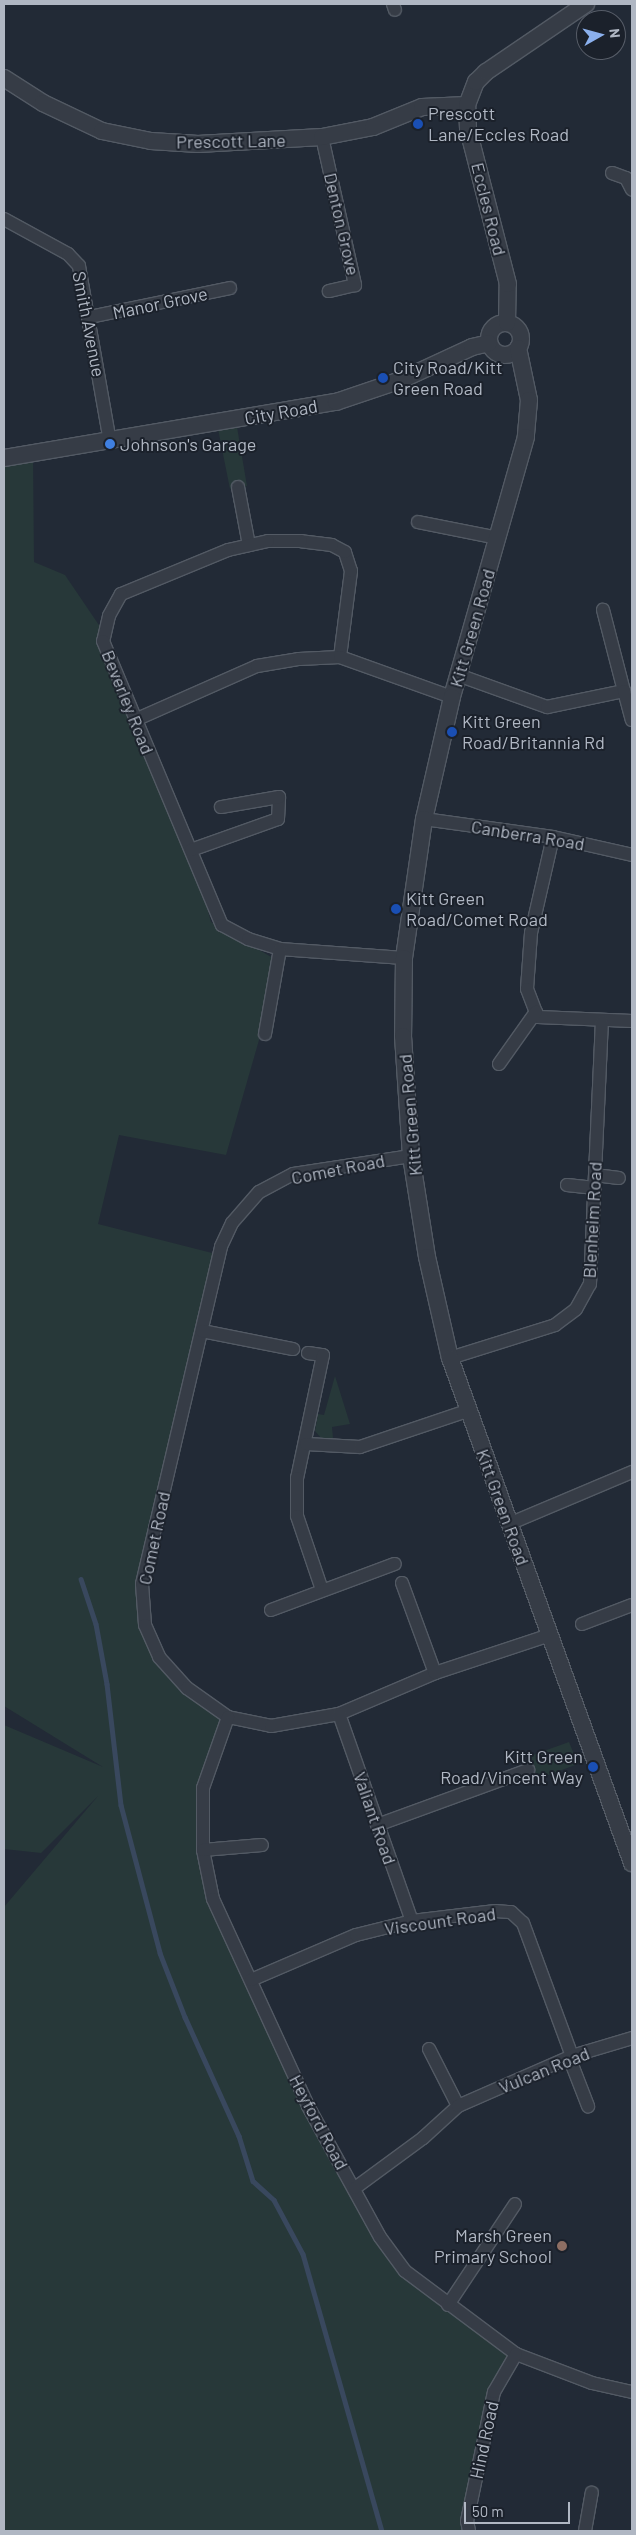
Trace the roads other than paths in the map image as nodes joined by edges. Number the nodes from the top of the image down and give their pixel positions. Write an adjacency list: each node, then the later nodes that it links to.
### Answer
1 (586, 4): 3 (street, Eccles Road)
2 (4, 78): 4 (street, Prescott Lane)
3 (467, 106): 4 (street, Prescott Lane); 12 (street, Eccles Road)
4 (322, 137): 10 (street, Denton Grove)
5 (612, 173): 6 (street)
6 (629, 174): 7 (street)
7 (632, 190)
8 (4, 219): 11 (street, Smith Avenue)
9 (230, 288): 11 (street, Manor Grove)
10 (329, 292)
11 (90, 318): 15 (street, Smith Avenue)
12 (507, 323): 13 (street); 14 (street)
13 (489, 344): 14 (street); 15 (street, City Road)
14 (518, 348): 19 (street, Kitt Green Road)
15 (110, 441): 16 (street, City Road)
16 (4, 458)
17 (238, 487): 20 (street)
18 (418, 522): 19 (street)
19 (498, 538): 23 (street, Kitt Green Road)
20 (249, 545): 22 (street, Beverley Road); 26 (street, Beverley Road)
21 (603, 610): 24 (street)
22 (340, 657): 25 (street); 26 (street)
23 (458, 675): 24 (street); 25 (street, Kitt Green Road)
24 (624, 691): 27 (street)
25 (452, 697): 29 (street, Kitt Green Road)
26 (135, 720): 31 (street, Beverley Road)
27 (632, 720)
28 (221, 807): 31 (street)
29 (424, 819): 30 (street, Canberra Road); 34 (street, Kitt Green Road)
30 (552, 837): 32 (street, Canberra Road); 35 (street)
31 (191, 850): 33 (street, Beverley Road)
32 (632, 855)
33 (280, 948): 34 (street, Beverley Road); 38 (street)
34 (404, 958): 40 (street, Kitt Green Road)
35 (536, 1012): 36 (street); 39 (street)
36 (602, 1021): 37 (street); 42 (street, Blenheim Road)
37 (632, 1021)
38 (265, 1034)
39 (499, 1064)
40 (411, 1156): 44 (street, Comet Road); 47 (street, Kitt Green Road)
41 (619, 1178): 42 (street)
42 (595, 1181): 43 (street); 47 (street, Blenheim Road)
43 (567, 1186)
44 (202, 1331): 45 (street); 61 (street, Comet Road)
45 (293, 1349)
46 (308, 1353): 49 (street)
47 (450, 1358): 48 (street, Kitt Green Road)
48 (467, 1411): 49 (street); 51 (street, Kitt Green Road)
49 (306, 1444): 54 (street)
50 (632, 1472): 51 (street)
51 (509, 1524): 58 (street, Kitt Green Road)
52 (395, 1564): 54 (street)
53 (402, 1583): 59 (street)
54 (322, 1590): 56 (street)
55 (632, 1605): 57 (street)
56 (272, 1610)
57 (582, 1624)
58 (550, 1635): 59 (street, Comet Road); 66 (street, Kitt Green Road)
59 (435, 1673): 60 (street, Comet Road)
60 (339, 1714): 61 (street, Comet Road); 63 (street, Valiant Road)
61 (228, 1717): 65 (street, Heyford Road)
62 (528, 1770): 63 (street)
63 (377, 1825): 67 (street, Valiant Road)
64 (262, 1845): 65 (street)
65 (203, 1850): 68 (street, Heyford Road)
66 (632, 1863)
67 (412, 1921): 68 (street, Viscount Road); 71 (street, Viscount Road)
68 (251, 1980): 74 (street, Heyford Road)
69 (632, 2038): 71 (street, Vulcan Road)
70 (429, 2049): 72 (street)
71 (571, 2057): 72 (street, Vulcan Road); 73 (street, Viscount Road)
72 (458, 2106): 74 (street, Vulcan Road)
73 (588, 2106)
74 (355, 2188): 76 (street, Heyford Road)
75 (515, 2204): 76 (street)
76 (448, 2305): 77 (street, Heyford Road)
77 (516, 2354): 78 (street, Heyford Road); 80 (street, Hind Road)
78 (632, 2392)
79 (592, 2493): 81 (street)
80 (469, 2531)
81 (584, 2531)

